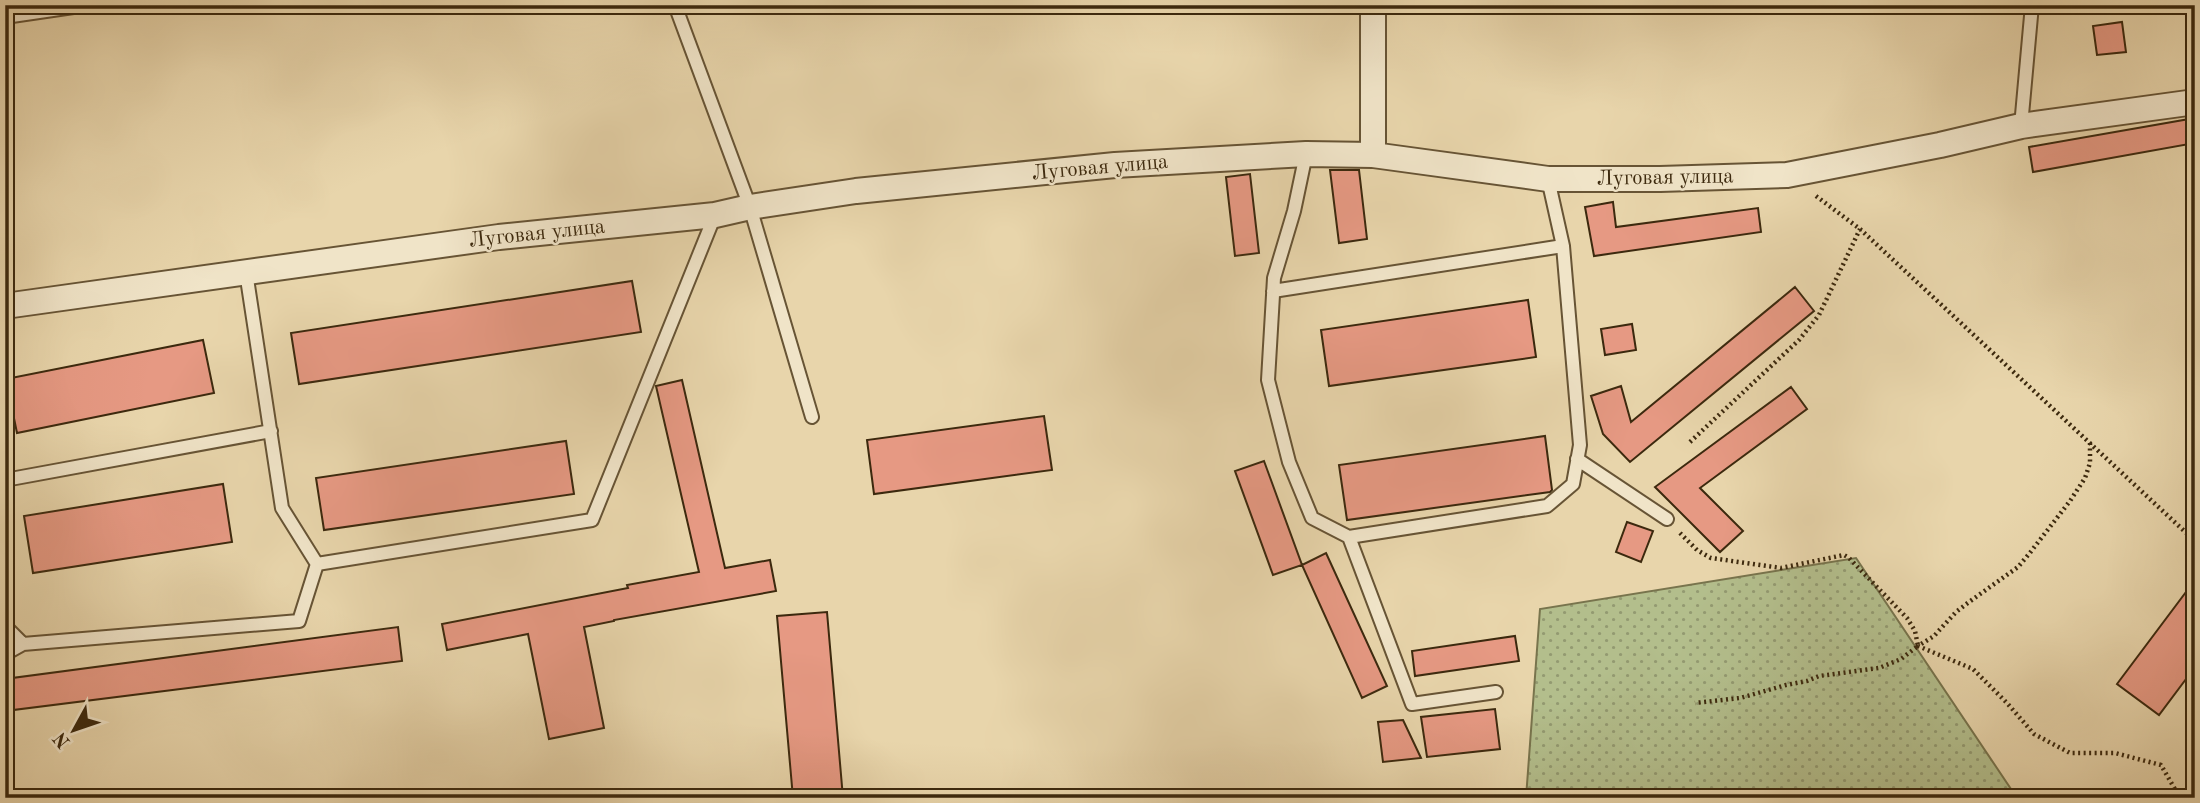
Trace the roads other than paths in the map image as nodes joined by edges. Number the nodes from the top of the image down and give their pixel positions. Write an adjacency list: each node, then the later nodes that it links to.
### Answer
1 (84, 5): 5 (lane)
2 (675, 5): 11 (lane)
3 (1373, 5): 9 (street)
4 (2032, 5): 7 (lane)
5 (5, 17)
6 (2195, 102): 7 (street, Луговая улица)
7 (2021, 126): 10 (street, Луговая улица)
8 (1306, 154): 9 (street, Луговая улица); 11 (street, Луговая улица); 15 (lane)
9 (1373, 155): 10 (street, Луговая улица)
10 (1548, 179): 13 (lane)
11 (750, 207): 12 (street, Луговая улица); 17 (lane)
12 (715, 215): 14 (street, Луговая улица); 23 (lane)
13 (1563, 246): 15 (lane); 19 (lane)
14 (246, 272): 16 (street, Луговая улица); 18 (lane)
15 (1273, 291): 22 (lane)
16 (5, 306)
17 (811, 417)
18 (271, 431): 20 (lane); 23 (lane)
19 (1577, 459): 21 (lane); 22 (lane)
20 (5, 480)
21 (1667, 520)
22 (1349, 537): 27 (lane)
23 (317, 564): 25 (lane)
24 (5, 626): 25 (lane)
25 (23, 644): 26 (lane)
26 (5, 654)
27 (1496, 692)

